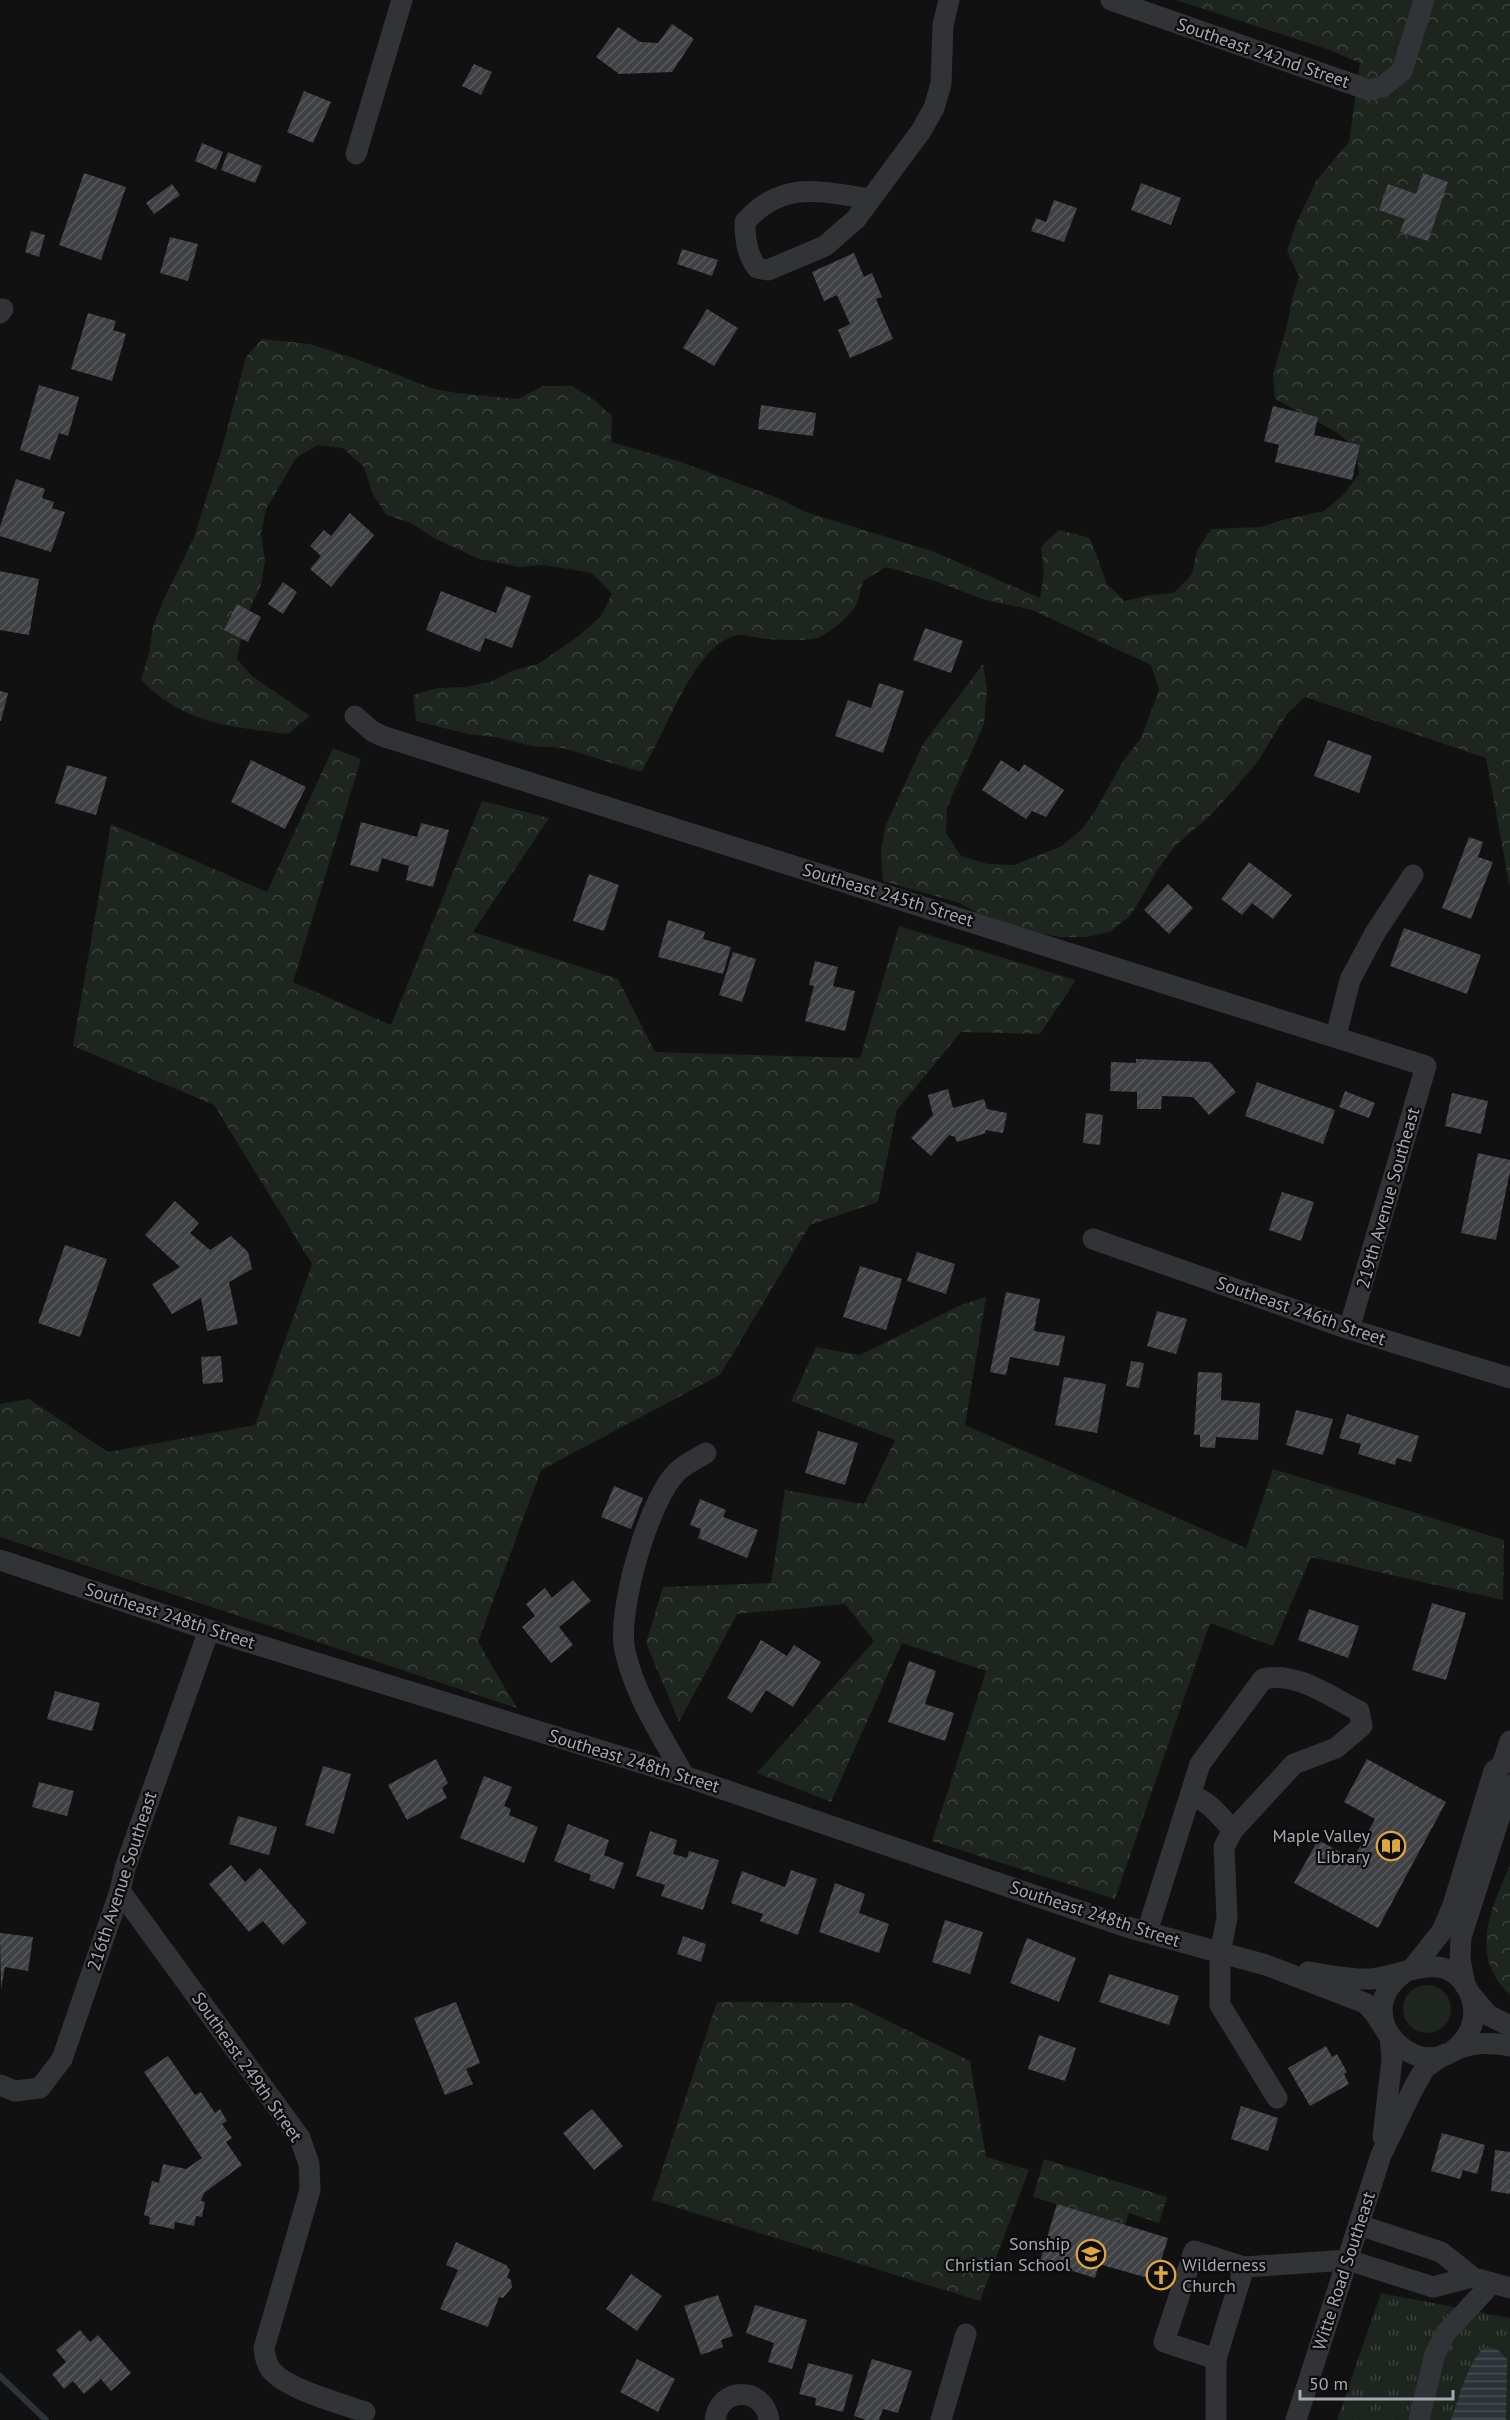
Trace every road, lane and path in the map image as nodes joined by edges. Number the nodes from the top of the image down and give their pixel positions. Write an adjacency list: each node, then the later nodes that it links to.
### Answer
1 (402, 0): 5 (street)
2 (949, 0): 6 (street)
3 (1111, 0): 4 (street, Southeast 242nd Street)
4 (1424, 0)
5 (356, 154)
6 (871, 199): 6 (street)
7 (355, 716): 9 (street, Southeast 245th Street)
8 (1413, 875): 9 (street)
9 (1336, 1036): 10 (street, Southeast 245th Street)
10 (1426, 1066): 12 (street, 219th Avenue Southeast)
11 (1093, 1239): 12 (street, Southeast 246th Street)
12 (1349, 1329): 13 (street, Southeast 246th Street)
13 (1510, 1378)
14 (706, 1453): 19 (street)
15 (0, 1560): 16 (street, Southeast 248th Street)
16 (208, 1630): 19 (street, Southeast 248th Street); 23 (street, 216th Avenue Southeast)
17 (1510, 1741): 18 (street)
18 (1506, 1771): 27 (street)
19 (684, 1776): 24 (street, Southeast 248th Street)
20 (1510, 1785): 28 (street)
21 (1191, 1796): 22 (street); 22 (street); 24 (street)
22 (1233, 1830): 25 (street)
23 (120, 1891): 33 (street, 216th Avenue Southeast); 43 (street, Southeast 249th Street)
24 (1147, 1932): 25 (street, Southeast 248th Street)
25 (1220, 1953): 26 (street, Southeast 248th Street); 34 (street)
26 (1266, 1965): 27 (street, Southeast 248th Street); 30 (street, Southeast 248th Street)
27 (1410, 1970): 28 (street); 30 (street)
28 (1466, 1987): 29 (street); 32 (street)
29 (1510, 2026)
30 (1389, 2035): 32 (street); 35 (street, Witte Road Southeast)
31 (1510, 2046): 32 (street)
32 (1448, 2053): 35 (street, Witte Road Southeast)
33 (0, 2085)
34 (1277, 2098)
35 (1381, 2155): 36 (street, Witte Road Southeast)
36 (1359, 2225): 37 (street, Witte Road Southeast); 39 (street)
37 (1348, 2260): 38 (street); 39 (street); 48 (street, Witte Road Southeast)
38 (1244, 2267): 42 (street); 42 (street)
39 (1472, 2277): 40 (street)
40 (1501, 2286): 49 (street)
41 (966, 2334): 46 (street)
42 (1216, 2359): 47 (street)
43 (365, 2412)
44 (715, 2420): 45 (street)
45 (769, 2420)
46 (941, 2420)
47 (1216, 2420)
48 (1296, 2420)
49 (1419, 2420)

